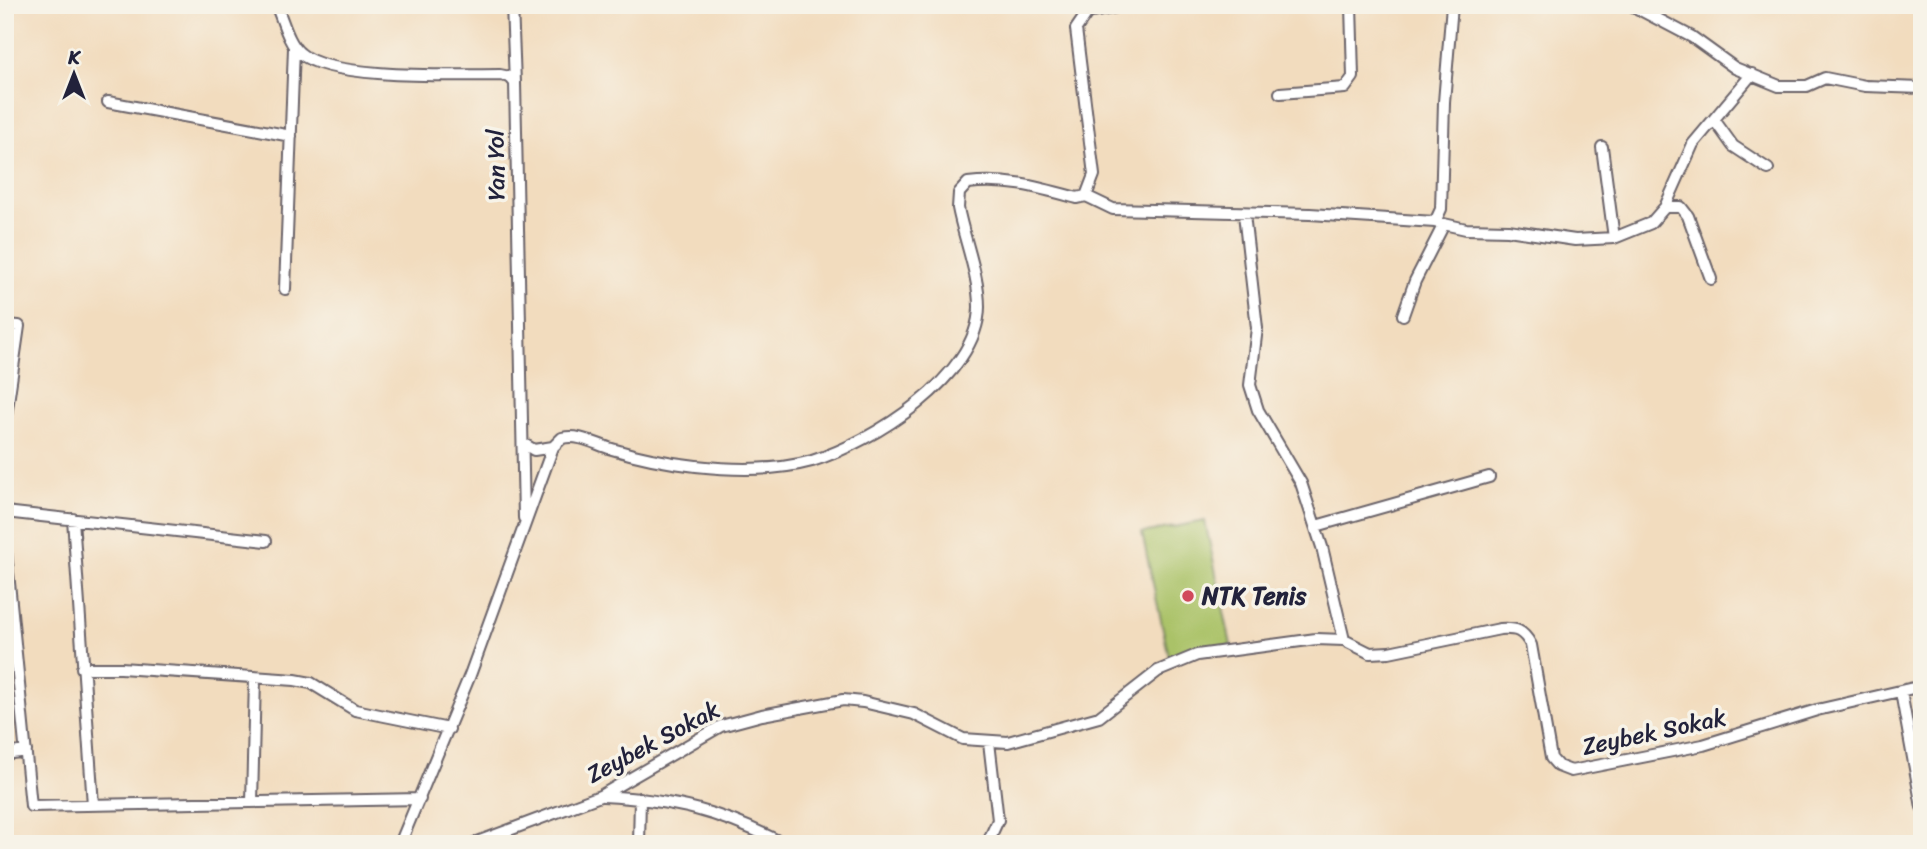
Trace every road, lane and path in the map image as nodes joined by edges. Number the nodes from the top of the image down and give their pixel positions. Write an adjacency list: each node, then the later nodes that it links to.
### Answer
1 (276, 5): 7 (street)
2 (512, 5): 9 (street, Yan Yol)
3 (1128, 5): 17 (street)
4 (1350, 5): 11 (street)
5 (1451, 5): 20 (street)
6 (1631, 5): 8 (street)
7 (294, 48): 9 (street); 14 (street)
8 (1752, 74): 10 (street); 13 (street)
9 (515, 83): 27 (street, Yan Yol)
10 (1922, 88)
11 (1280, 93)
12 (108, 102): 14 (street)
13 (1714, 121): 16 (street); 18 (street)
14 (290, 136): 23 (street)
15 (1602, 148): 21 (street)
16 (1768, 169)
17 (1086, 196): 19 (street); 28 (street)
18 (1665, 207): 21 (street); 22 (street)
19 (1244, 214): 20 (street); 33 (street)
20 (1440, 223): 21 (street); 24 (street)
21 (1614, 238)
22 (1711, 279)
23 (285, 289)
24 (1403, 315)
25 (5, 325): 26 (street)
26 (5, 424)
27 (524, 444): 28 (street); 32 (street, Yan Yol)
28 (553, 447): 32 (street)
29 (1489, 477): 33 (street)
30 (5, 512): 31 (street)
31 (73, 519): 34 (street); 37 (street)
32 (524, 523): 41 (street)
33 (1316, 526): 36 (street)
34 (266, 541)
35 (5, 542): 43 (street)
36 (1344, 640): 40 (street, Zeybek Sokak); 42 (street, Zeybek Sokak)
37 (82, 668): 38 (street); 49 (street)
38 (255, 678): 41 (street); 48 (street)
39 (1922, 686): 40 (street, Zeybek Sokak)
40 (1901, 692): 50 (street)
41 (449, 729): 47 (street)
42 (989, 742): 45 (street, Zeybek Sokak); 55 (street)
43 (26, 751): 44 (street); 49 (street)
44 (5, 754)
45 (600, 796): 46 (street); 52 (street, Zeybek Sokak)
46 (640, 798): 53 (street); 54 (street)
47 (421, 799): 48 (street); 51 (street)
48 (252, 802): 49 (street)
49 (93, 805)
50 (1922, 807)
51 (400, 844)
52 (472, 844)
53 (639, 844)
54 (784, 844)
55 (987, 844)

